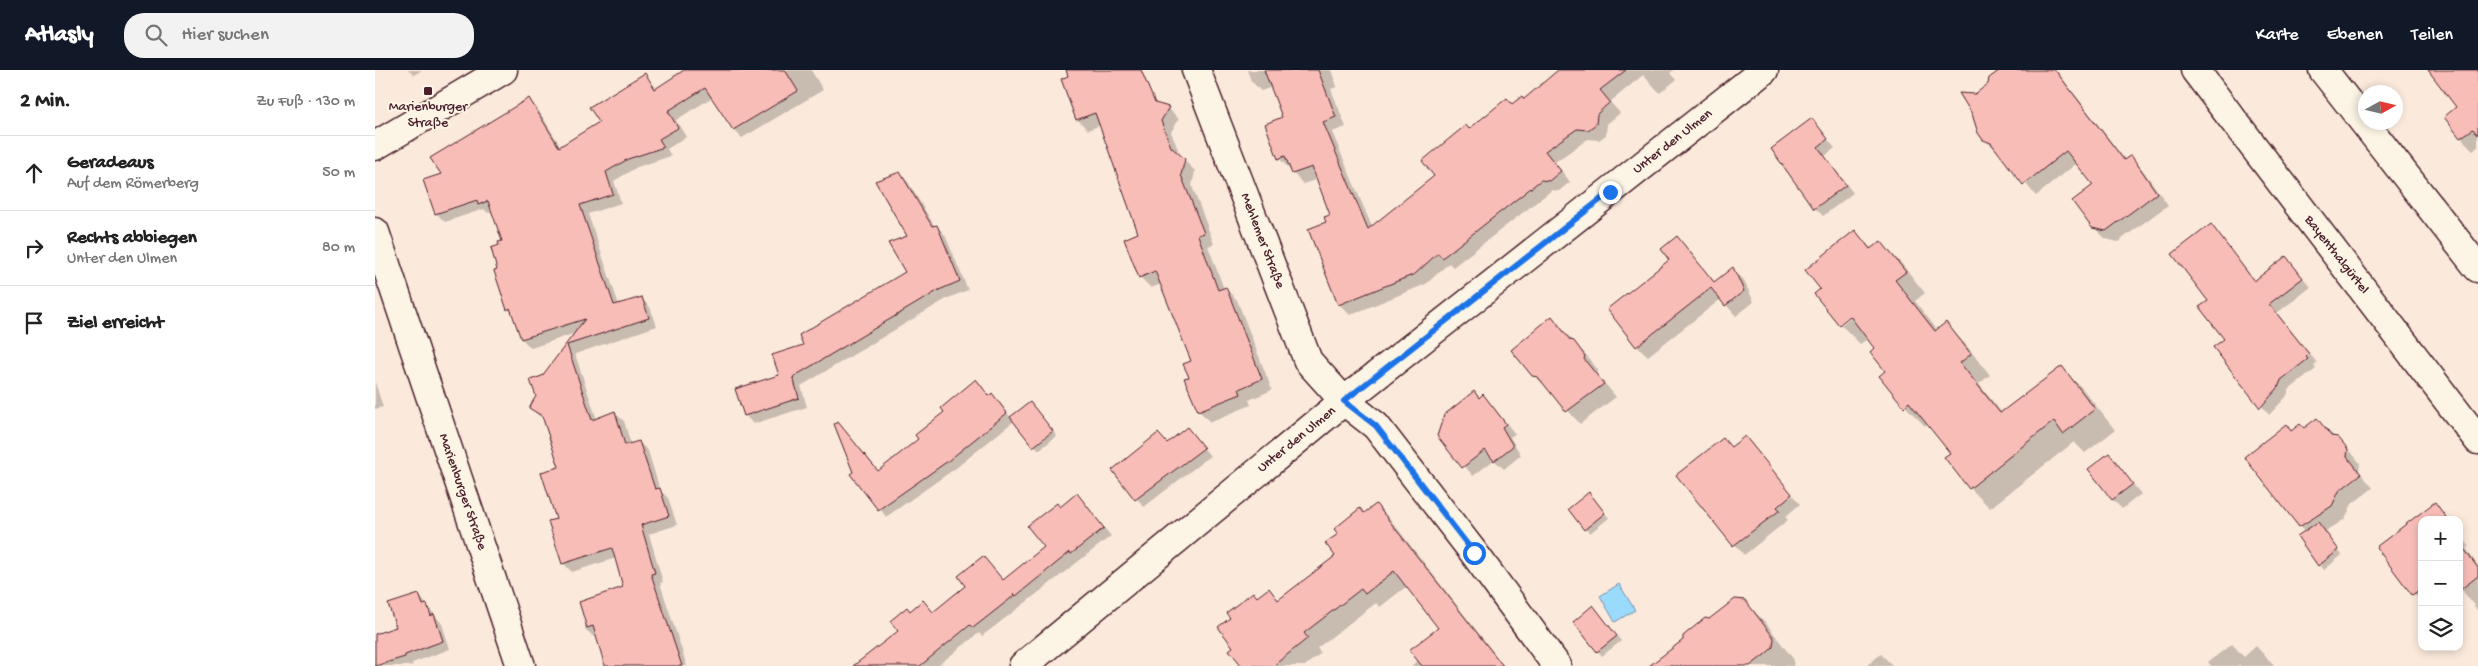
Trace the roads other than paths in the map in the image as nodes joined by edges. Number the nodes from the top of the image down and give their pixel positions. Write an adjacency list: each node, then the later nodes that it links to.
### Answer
1 (503, 70): 6 (street)
2 (1197, 70): 9 (street, Mehlemer Straße)
3 (1764, 70): 9 (street, Unter den Ulmen)
4 (2195, 70): 10 (street, Bayenthalgürtel)
5 (2323, 70): 8 (street)
6 (375, 146)
7 (375, 232): 11 (street, Marienburger Straße)
8 (2478, 268)
9 (1344, 401): 12 (street, Unter den Ulmen); 13 (street, Mehlemer Straße)
10 (2478, 440)
11 (521, 666)
12 (1023, 666)
13 (1557, 666)

